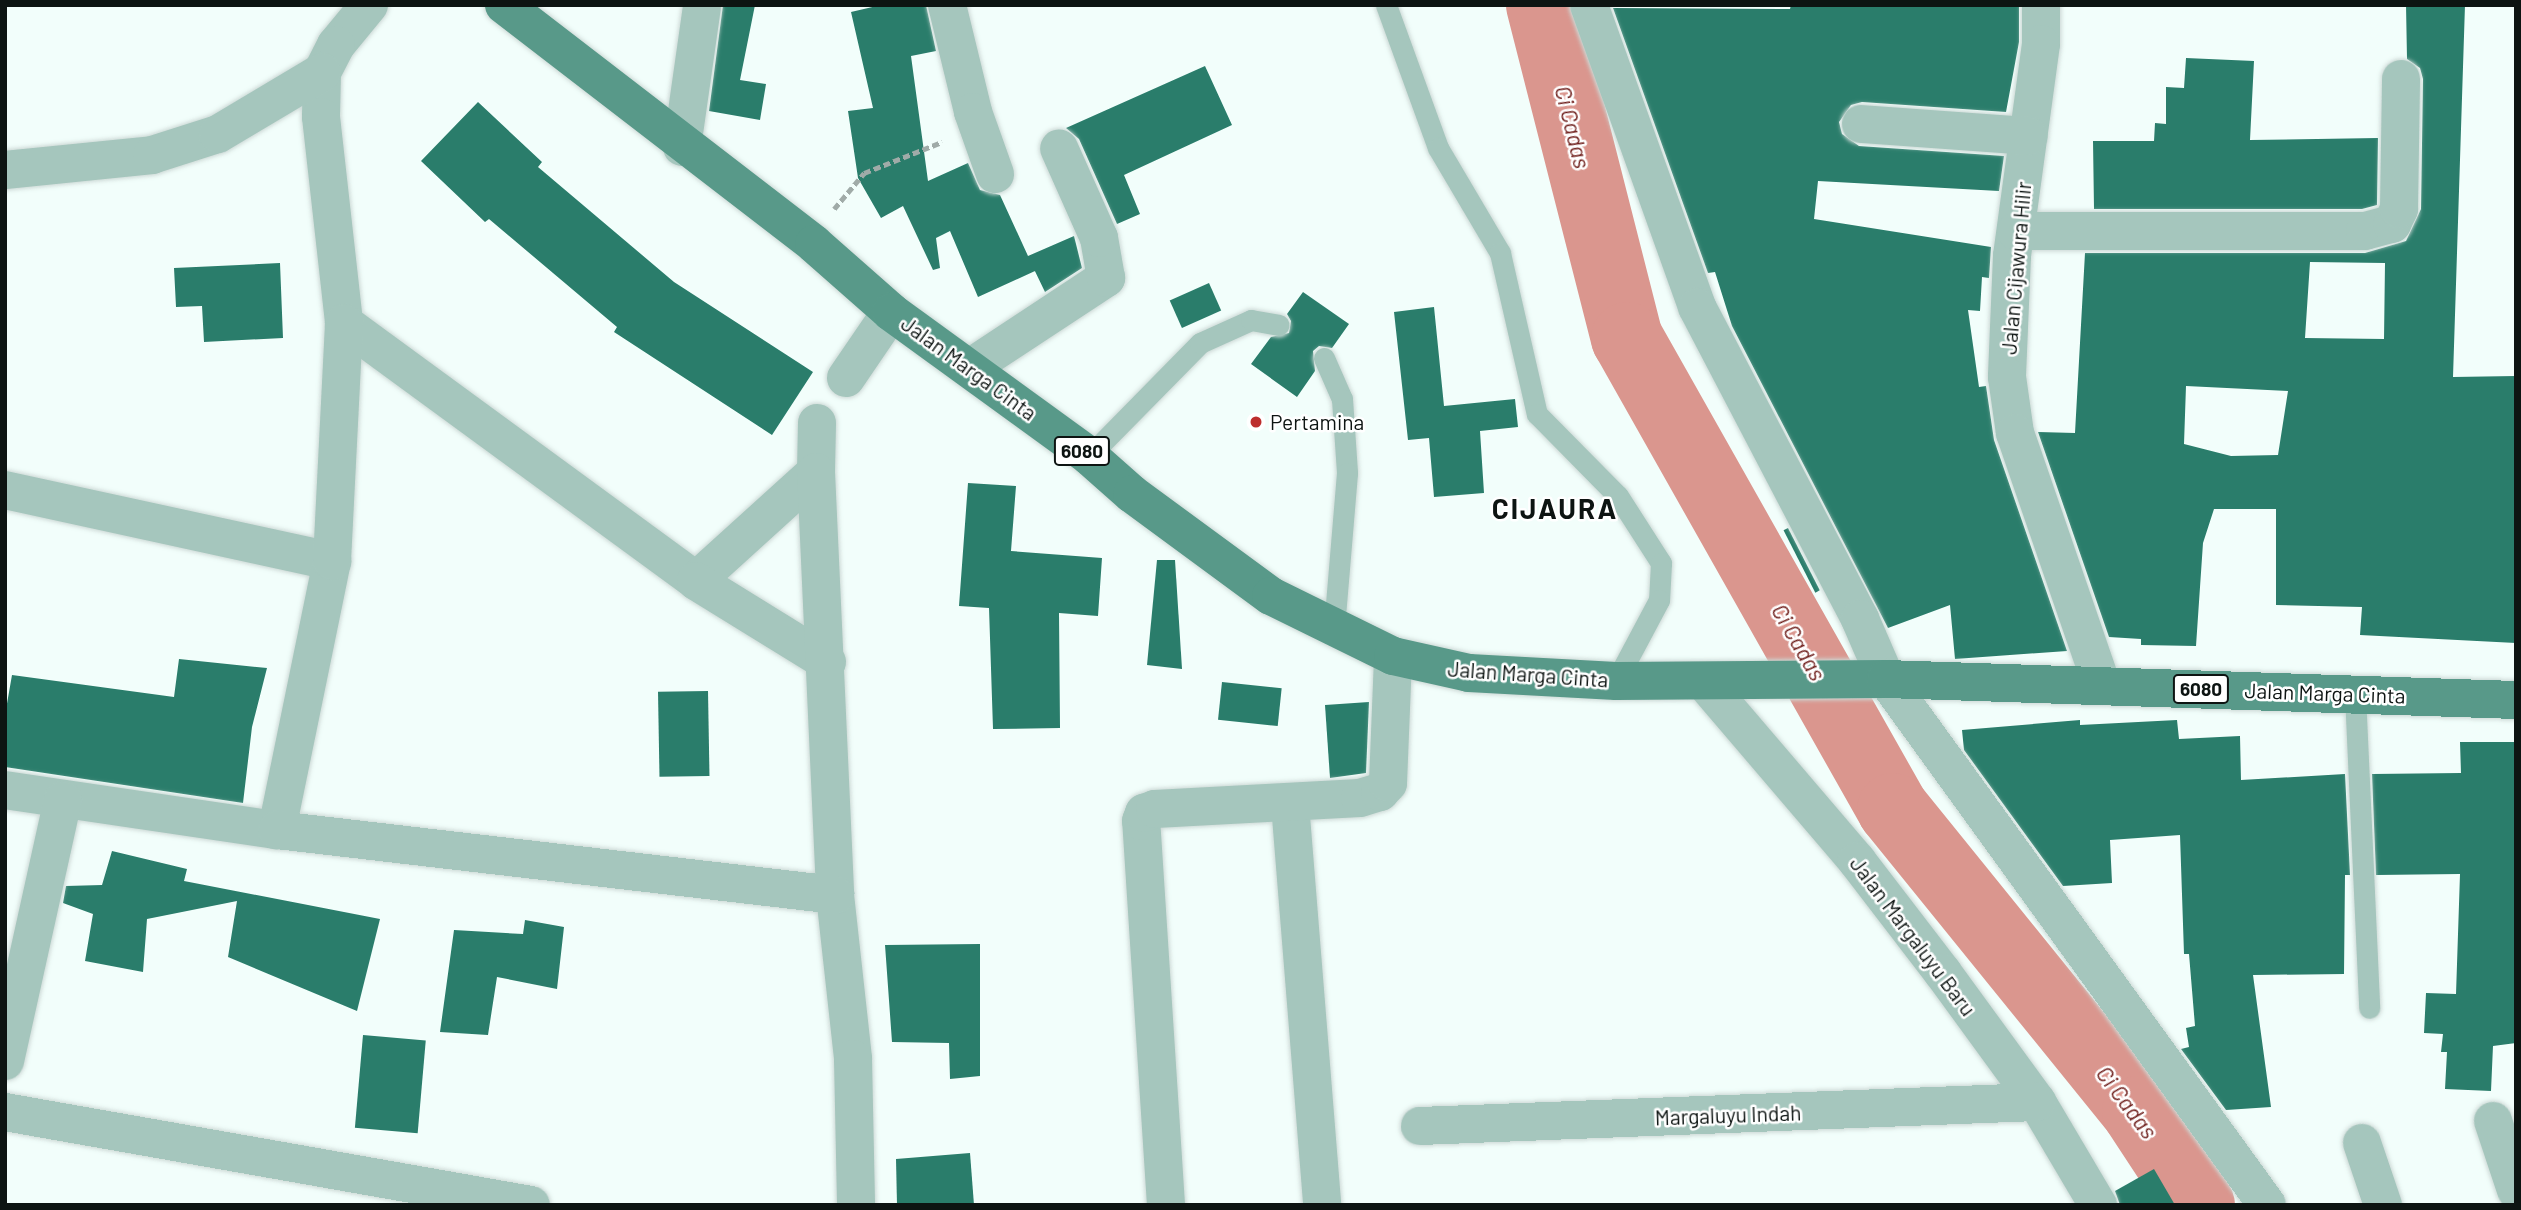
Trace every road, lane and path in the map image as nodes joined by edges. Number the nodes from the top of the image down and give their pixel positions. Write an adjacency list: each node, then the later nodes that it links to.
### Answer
1 (505, 5): 13 (main road, Jalan Marga Cinta / 6080)
2 (947, 5): 11 (street)
3 (1386, 5): 35 (lane)
4 (1589, 5): 34 (street)
5 (2041, 5): 12 (street, Jalan Cijawura Hilir)
6 (367, 7): 8 (street)
7 (702, 7): 13 (street)
8 (322, 72): 15 (street); 20 (street)
9 (2401, 79): 17 (street)
10 (1861, 124): 12 (street)
11 (980, 130): 16 (street); 18 (path)
12 (2029, 136): 17 (street, Jalan Cijawura Hilir)
13 (682, 147): 18 (main road, Jalan Marga Cinta / 6080)
14 (1059, 148): 23 (street)
15 (5, 170)
16 (995, 174)
17 (2016, 231): 37 (street, Jalan Cijawura Hilir)
18 (814, 244): 19 (main road, Jalan Marga Cinta / 6080)
19 (891, 313): 23 (main road, Jalan Marga Cinta / 6080); 24 (street)
20 (344, 323): 29 (street); 30 (street)
21 (1279, 325): 26 (lane)
22 (1324, 358): 31 (lane)
23 (971, 367): 26 (main road, Jalan Marga Cinta / 6080)
24 (846, 378)
25 (817, 423): 27 (street)
26 (1089, 456): 31 (main road, Jalan Marga Cinta / 6080)
27 (816, 472): 30 (street); 33 (street)
28 (5, 490): 29 (street)
29 (332, 561): 43 (street)
30 (696, 581): 33 (street)
31 (1334, 629): 32 (main road, Jalan Marga Cinta / 6080)
32 (1393, 656): 35 (main road, Jalan Marga Cinta / 6080); 42 (street)
33 (827, 662): 44 (street)
34 (1886, 680): 36 (main road, Jalan Marga Cinta / 6080); 37 (main road, Jalan Marga Cinta / 6080); 59 (street)
35 (1616, 681): 36 (main road, Jalan Marga Cinta / 6080)
36 (1706, 684): 47 (street, Jalan Margaluyu Baru)
37 (2102, 685): 38 (main road, Jalan Marga Cinta / 6080)
38 (2355, 694): 39 (main road, Jalan Marga Cinta / 6080); 45 (lane)
39 (2516, 700)
40 (5, 790): 41 (street)
41 (63, 800): 43 (street); 46 (street)
42 (1290, 804): 56 (street); 57 (street)
43 (277, 830): 44 (street)
44 (835, 895): 55 (street)
45 (2369, 1007)
46 (5, 1061)
47 (2037, 1102): 50 (street, Margaluyu Indah); 58 (street, Jalan Margaluyu Baru)
48 (5, 1112): 52 (street)
49 (2493, 1121): 53 (street)
50 (1420, 1126)
51 (2362, 1143): 60 (street)
52 (356, 1190): 54 (street)
53 (2516, 1190)
54 (531, 1205)
55 (856, 1205)
56 (1166, 1205)
57 (1322, 1205)
58 (2098, 1205)
59 (2267, 1205)
60 (2383, 1205)

